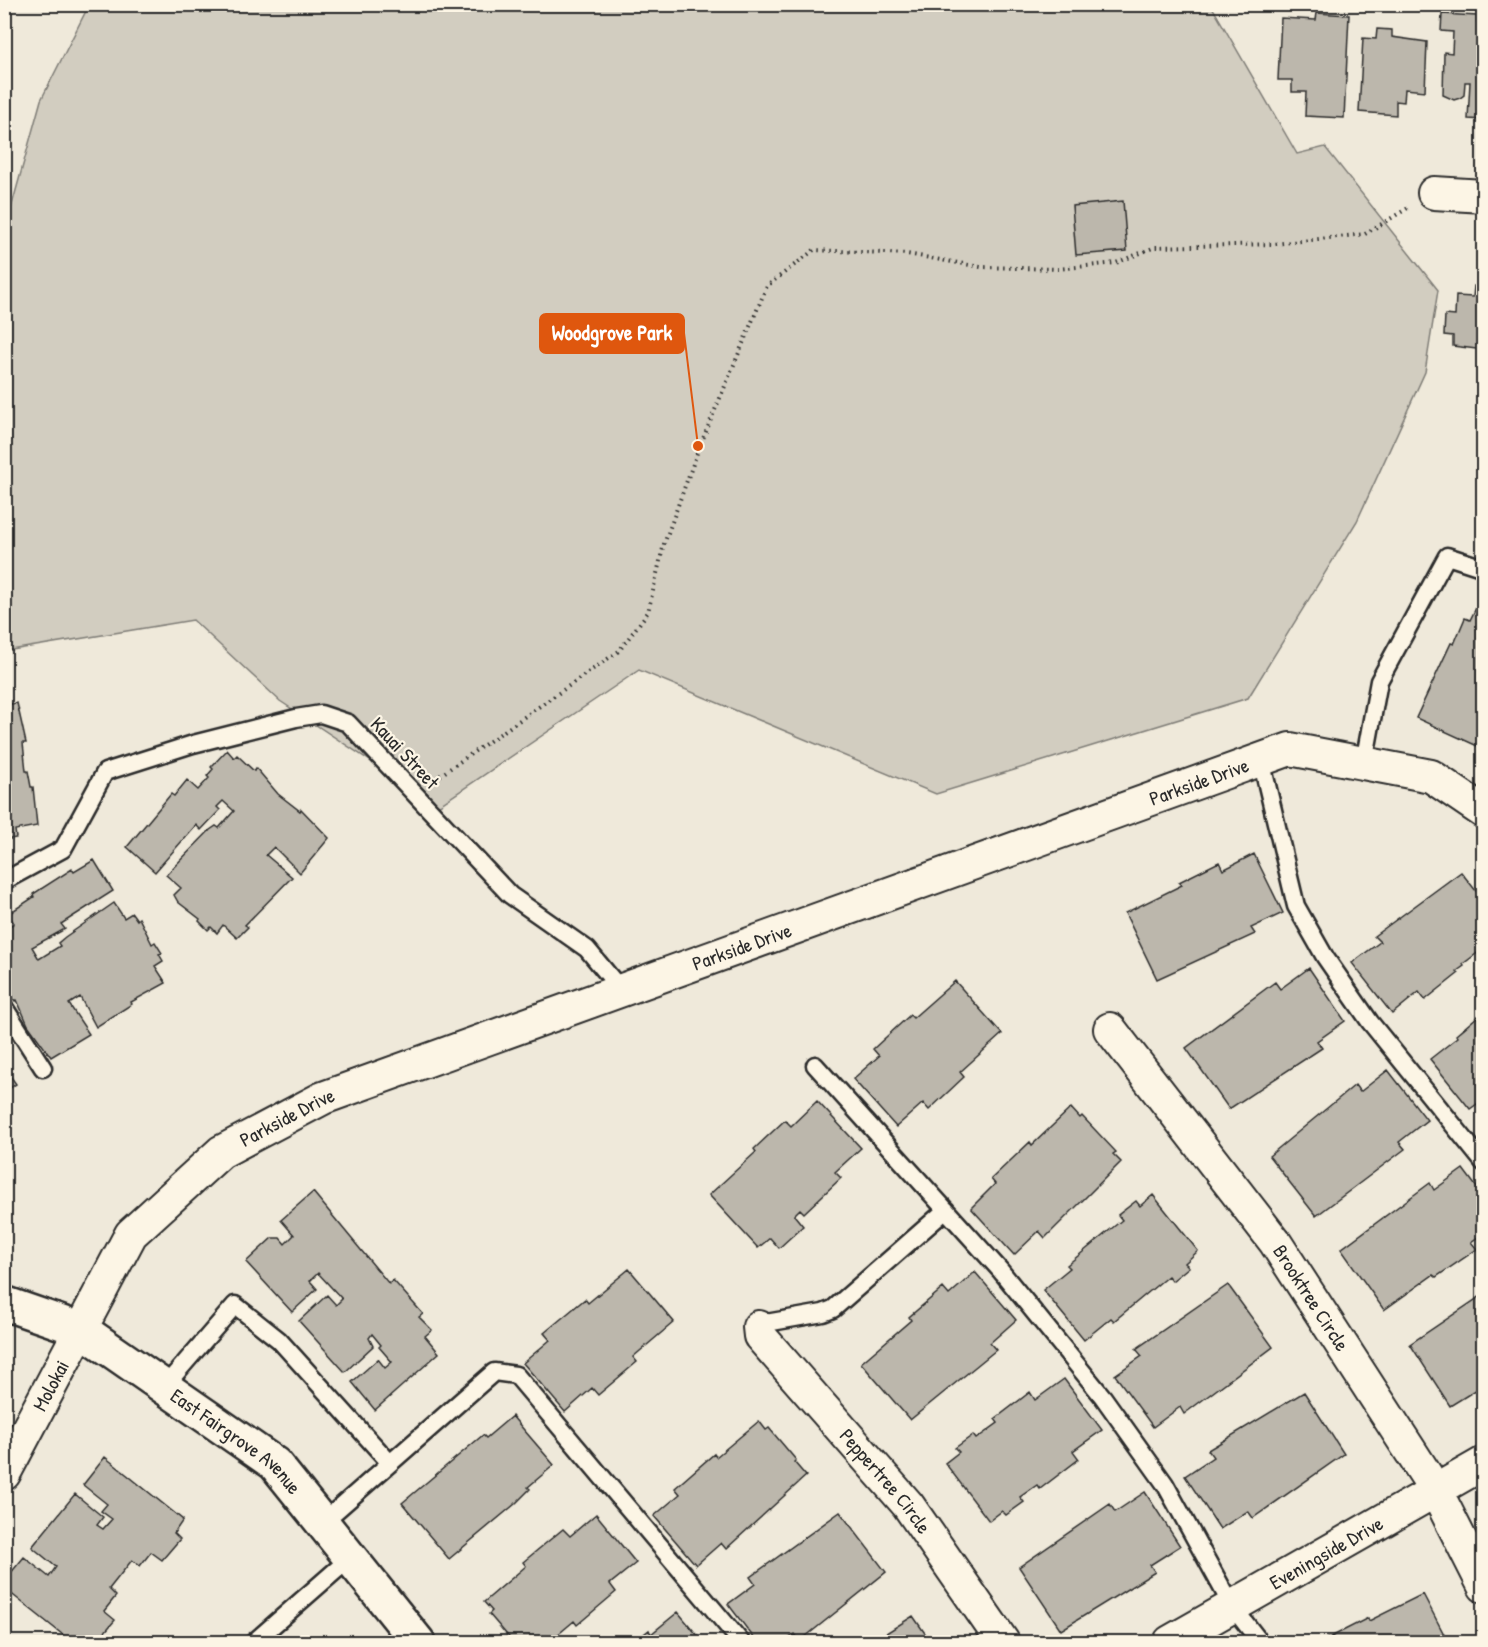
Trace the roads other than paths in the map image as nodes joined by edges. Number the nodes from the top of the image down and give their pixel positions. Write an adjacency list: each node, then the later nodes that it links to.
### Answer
1 (1434, 193): 2 (street)
2 (1484, 196)
3 (1484, 568): 5 (lane)
4 (1261, 760): 5 (street, Parkside Drive); 8 (street, Parkside Drive); 13 (lane)
5 (1365, 764): 6 (street, Parkside Drive)
6 (1484, 812)
7 (4, 880): 8 (lane, Kauai Street)
8 (621, 990): 17 (street, Parkside Drive)
9 (4, 1007): 12 (lane)
10 (1110, 1029): 22 (street, Brooktree Circle)
11 (815, 1065): 14 (lane)
12 (43, 1068)
13 (1484, 1163)
14 (946, 1210): 16 (lane); 26 (lane)
15 (4, 1303): 17 (street, East Fairgrove Avenue)
16 (759, 1327): 30 (street, Peppertree Circle)
17 (82, 1330): 18 (street, East Fairgrove Avenue); 21 (street, Molokai)
18 (164, 1387): 19 (lane); 23 (street, East Fairgrove Avenue)
19 (390, 1463): 23 (lane); 29 (lane)
20 (1484, 1463): 22 (street, Eveningside Drive)
21 (4, 1474)
22 (1434, 1489): 25 (street, Brooktree Circle); 26 (street, Eveningside Drive)
23 (322, 1523): 24 (street, East Fairgrove Avenue)
24 (350, 1558): 27 (lane); 28 (street, East Fairgrove Avenue)
25 (1484, 1586)
26 (1232, 1606): 31 (street, Eveningside Drive); 32 (lane)
27 (254, 1642)
28 (418, 1642)
29 (741, 1642)
30 (1003, 1642)
31 (1170, 1642)
32 (1260, 1642)

